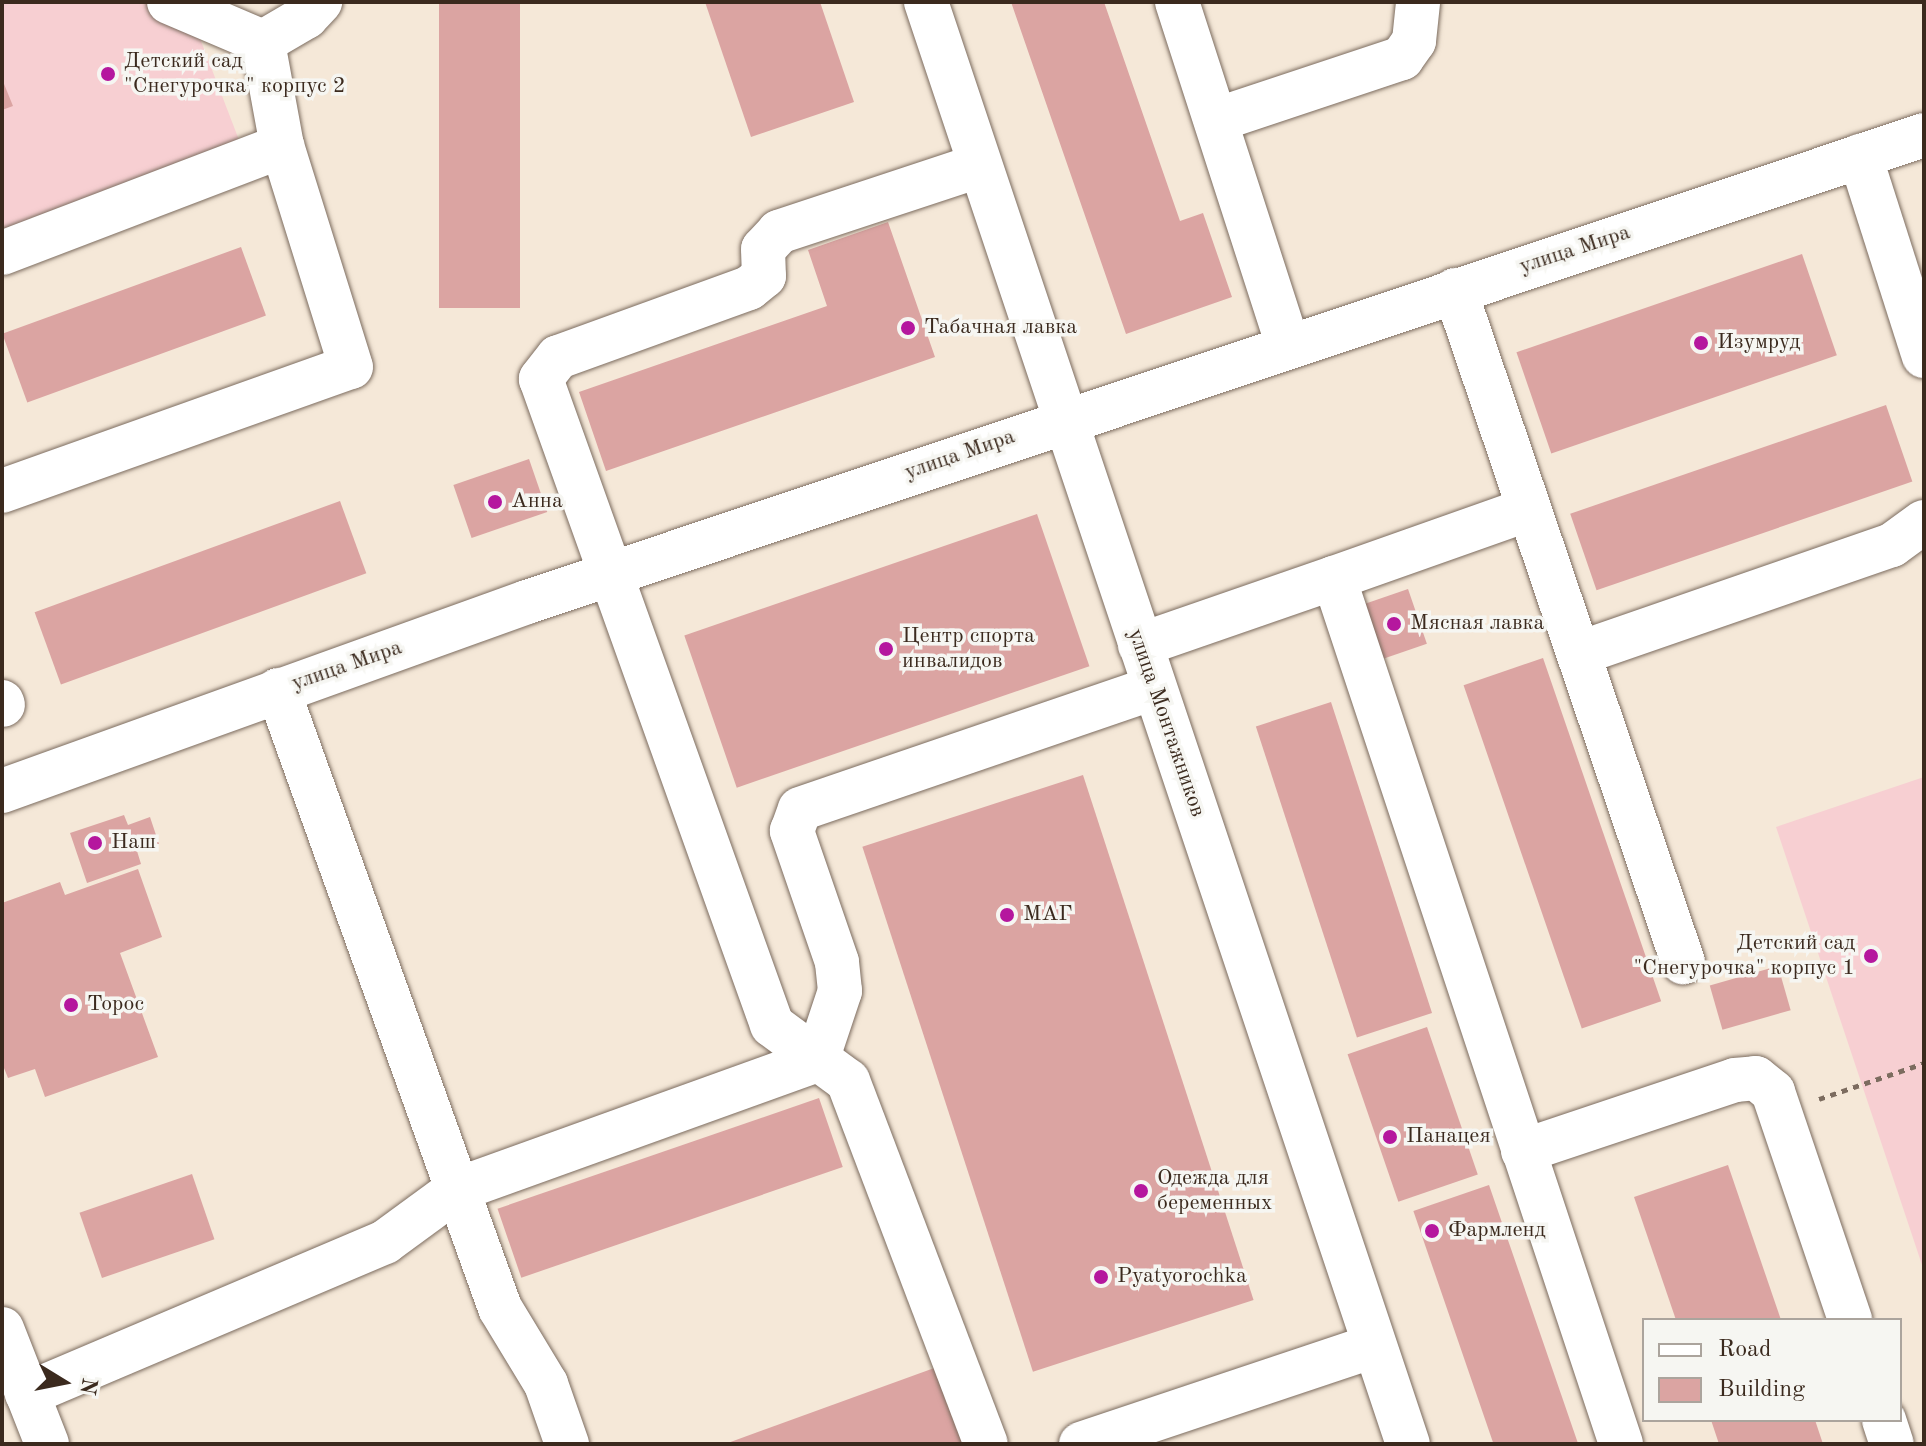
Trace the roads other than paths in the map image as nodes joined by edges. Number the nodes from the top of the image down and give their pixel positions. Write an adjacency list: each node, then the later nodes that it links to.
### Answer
1 (169, 2): 6 (street)
2 (320, 2): 6 (street)
3 (926, 2): 11 (street, улица Монтажников)
4 (1177, 2): 7 (street)
5 (1418, 2): 7 (street)
6 (263, 42): 9 (street)
7 (1216, 120): 14 (street)
8 (1924, 135): 10 (street, улица Мира)
9 (282, 146): 12 (street); 17 (street)
10 (1860, 156): 13 (street, улица Мира); 15 (street)
11 (978, 166): 16 (street, улица Монтажников); 20 (street)
12 (2, 253)
13 (1455, 290): 14 (street, улица Мира); 18 (street)
14 (1288, 346): 16 (street, улица Мира)
15 (1924, 356)
16 (1062, 421): 20 (street, улица Мира); 22 (street, улица Монтажников)
17 (2, 491)
18 (1529, 509): 21 (street); 23 (street)
19 (1924, 522): 23 (street)
20 (610, 574): 25 (street, улица Мира); 28 (street)
21 (1334, 578): 22 (street); 29 (street)
22 (1140, 645): 24 (street, улица Монтажников)
23 (1580, 653): 27 (street)
24 (1154, 688): 28 (street); 33 (street, улица Монтажников)
25 (278, 690): 26 (street, улица Мира); 30 (street)
26 (2, 791)
27 (1683, 962)
28 (817, 1060): 30 (street); 38 (street)
29 (1523, 1151): 31 (street); 41 (street)
30 (456, 1190): 34 (street); 37 (street)
31 (1849, 1318)
32 (2, 1329): 34 (street)
33 (1374, 1346): 39 (street); 40 (street, улица Монтажников)
34 (27, 1394): 36 (street)
35 (1885, 1422): 42 (street)
36 (47, 1444)
37 (567, 1444)
38 (986, 1444)
39 (1081, 1444)
40 (1408, 1444)
41 (1621, 1444)
42 (1892, 1444)

